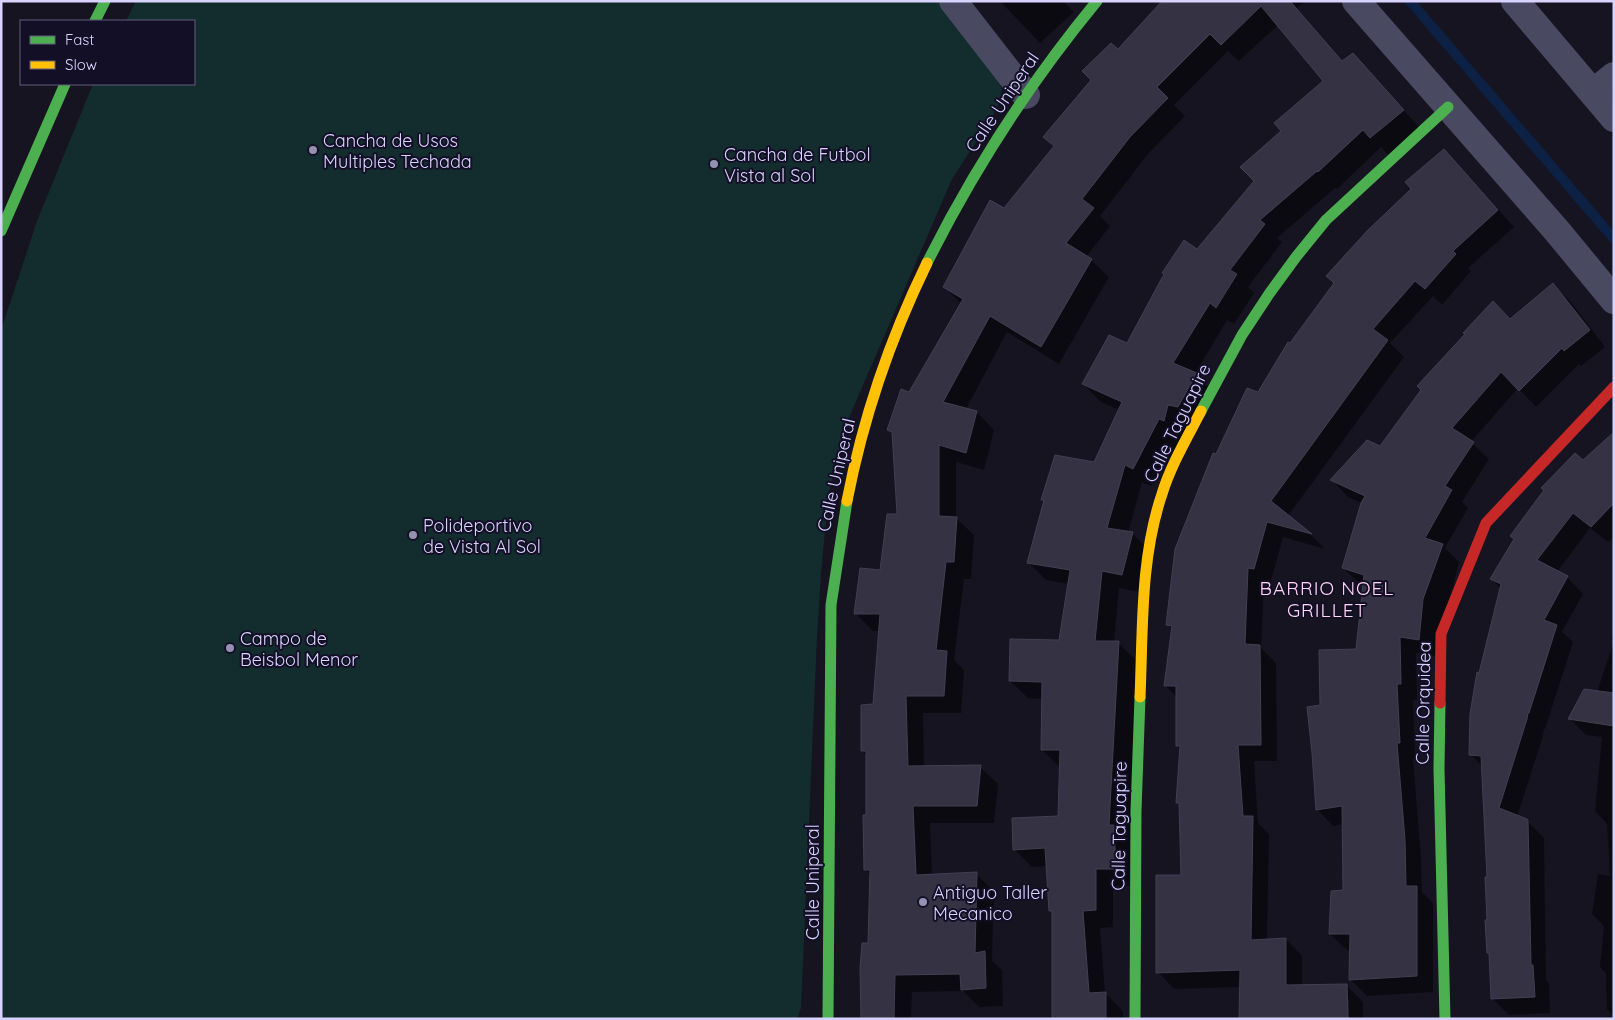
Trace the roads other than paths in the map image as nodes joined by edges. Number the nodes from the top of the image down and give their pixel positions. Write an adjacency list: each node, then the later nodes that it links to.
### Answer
1 (105, 1): 6 (street)
2 (953, 1): 10 (street)
3 (1097, 1): 10 (street, Calle Uniperal)
4 (1356, 1): 11 (street)
5 (1515, 1): 9 (street)
6 (96, 20)
7 (1614, 76): 9 (street)
8 (65, 85): 13 (street)
9 (1593, 93): 12 (street)
10 (1026, 95): 16 (street, Calle Uniperal)
11 (1448, 107): 14 (street); 17 (street, Calle Taguapire)
12 (1614, 118)
13 (1, 231)
14 (1614, 300)
15 (1614, 387): 18 (street, Calle Orquidea)
16 (828, 1019)
17 (1135, 1019)
18 (1445, 1019)

